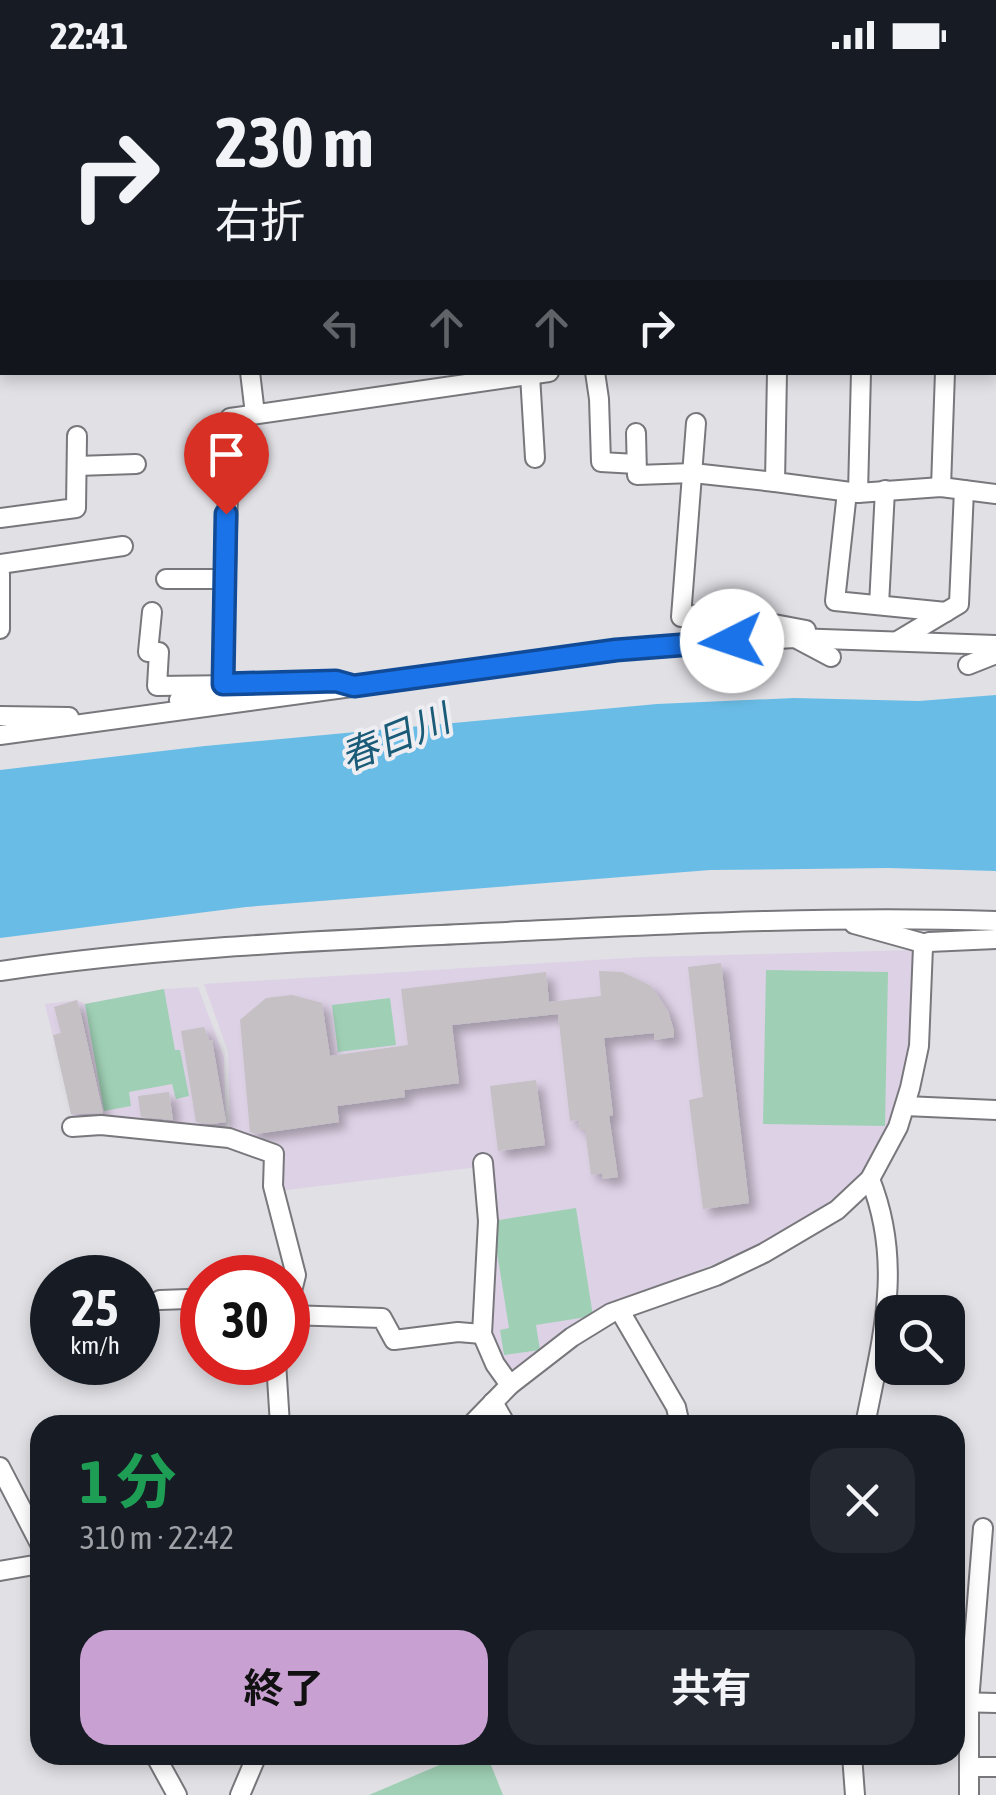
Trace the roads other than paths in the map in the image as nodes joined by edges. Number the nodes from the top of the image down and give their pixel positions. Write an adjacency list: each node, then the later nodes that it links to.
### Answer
1 (250, 375): 8 (street)
2 (533, 375): 8 (street)
3 (540, 375): 12 (street)
4 (595, 375): 14 (street)
5 (777, 375): 17 (street)
6 (861, 375): 21 (street)
7 (945, 375): 18 (street)
8 (256, 414): 28 (street)
9 (696, 423): 16 (street)
10 (636, 433): 14 (street)
11 (77, 436): 15 (street)
12 (535, 458)
13 (136, 464): 15 (street)
14 (636, 464): 16 (street)
15 (77, 466): 23 (street)
16 (693, 473): 17 (street); 34 (street)
17 (775, 482): 21 (street)
18 (941, 487): 19 (street); 20 (street)
19 (886, 490): 21 (street); 29 (street)
20 (964, 490): 22 (street); 31 (street)
21 (853, 492): 29 (street)
22 (996, 494)
23 (0, 518)
24 (123, 546): 25 (street)
25 (0, 564)
26 (0, 574): 32 (street)
27 (166, 578): 28 (street)
28 (224, 578): 41 (street)
29 (880, 605): 31 (street)
30 (152, 612): 41 (street)
31 (946, 612): 35 (street)
32 (0, 629)
33 (794, 638): 34 (street); 38 (street); 40 (street)
34 (823, 638): 35 (street)
35 (899, 640): 36 (street)
36 (996, 645)
37 (996, 654): 39 (street)
38 (831, 657)
39 (968, 665)
40 (345, 683): 41 (street); 43 (street)
41 (223, 684): 43 (street)
42 (0, 716): 43 (street)
43 (123, 718): 44 (street)
44 (0, 735)
45 (835, 919): 46 (street); 48 (street); 49 (street)
46 (996, 921)
47 (996, 939): 48 (street)
48 (926, 944): 50 (street)
49 (0, 971)
50 (905, 1106): 51 (street); 54 (street)
51 (996, 1110)
52 (72, 1127): 55 (street)
53 (483, 1163): 60 (street)
54 (870, 1179): 58 (street); 68 (street)
55 (291, 1255)
56 (180, 1299): 57 (street)
57 (160, 1300)
58 (620, 1310): 62 (street); 67 (street)
59 (310, 1316): 60 (street)
60 (482, 1334): 62 (street)
61 (277, 1385): 64 (street)
62 (510, 1386): 63 (street)
63 (493, 1402): 65 (street); 66 (street)
64 (279, 1415)
65 (480, 1415)
66 (500, 1415)
67 (678, 1415)
68 (867, 1415)
69 (0, 1468): 70 (street)
70 (30, 1511)
71 (983, 1528): 74 (street)
72 (30, 1566): 73 (street)
73 (0, 1571)
74 (987, 1580): 75 (street)
75 (965, 1687)
76 (965, 1702): 77 (street)
77 (996, 1703)
78 (965, 1730): 82 (street)
79 (160, 1765): 84 (street)
80 (253, 1765): 85 (street)
81 (853, 1765): 86 (street)
82 (969, 1768): 83 (street); 87 (street)
83 (996, 1768)
84 (177, 1795)
85 (240, 1795)
86 (855, 1795)
87 (969, 1795)

